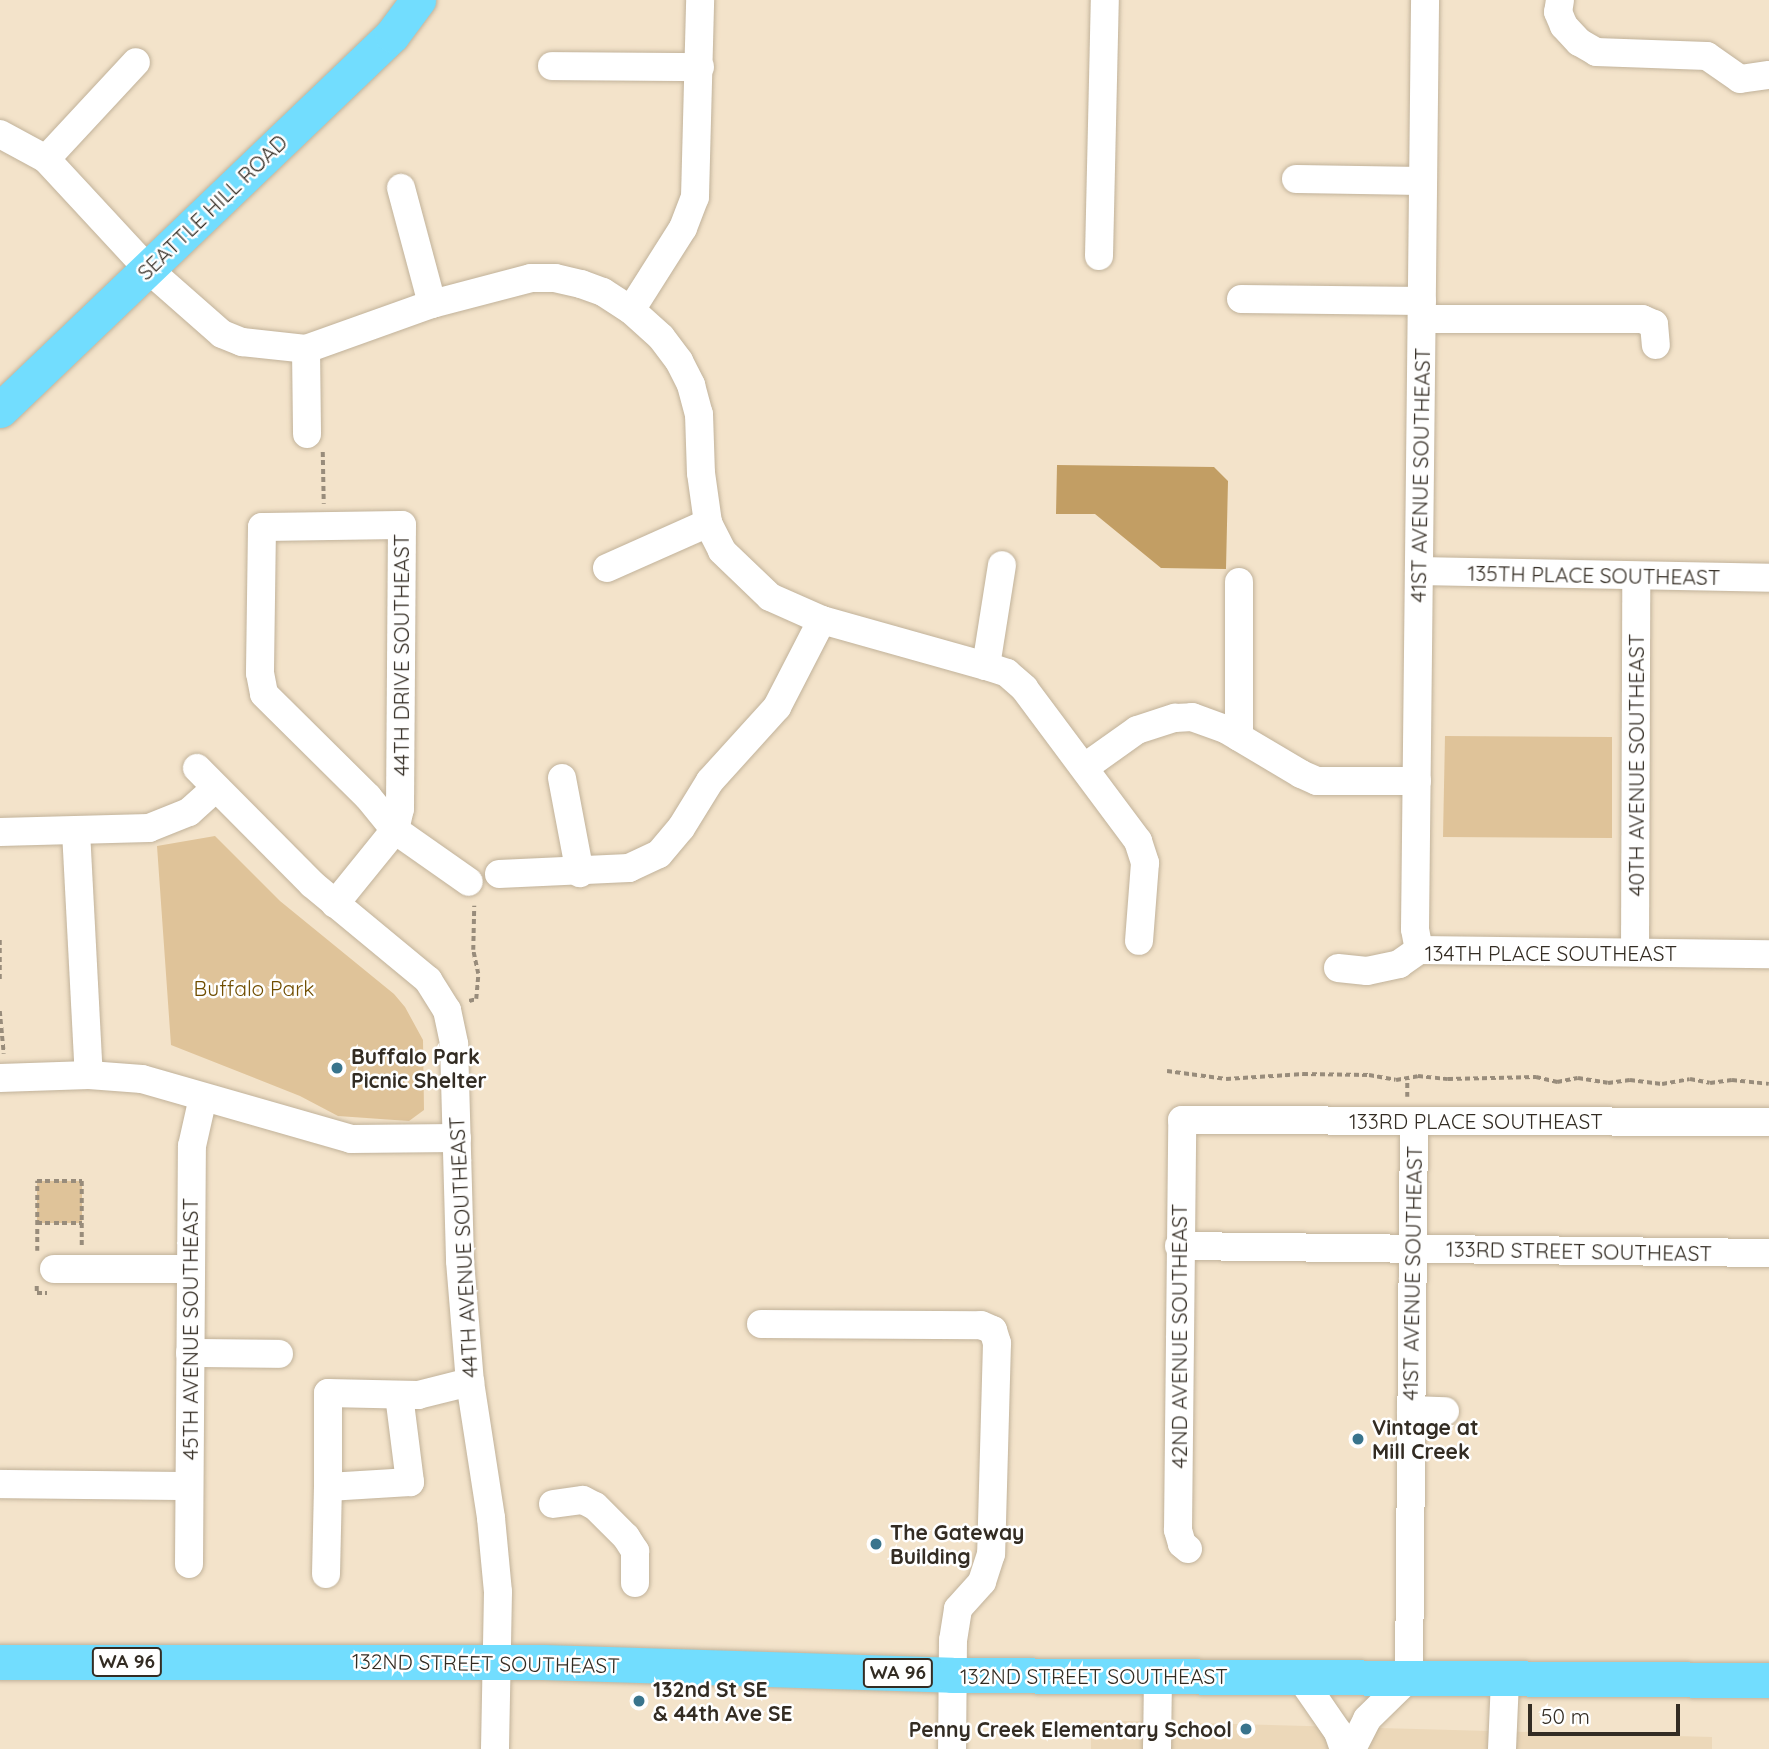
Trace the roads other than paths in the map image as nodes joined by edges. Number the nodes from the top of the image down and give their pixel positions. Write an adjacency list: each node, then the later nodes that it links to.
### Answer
1 (418, 0): 16 (main road, SEATTLE HILL ROAD)
2 (700, 0): 8 (street)
3 (1105, 0): 15 (street)
4 (1424, 0): 13 (street, 41ST AVENUE SOUTHEAST)
5 (1562, 13): 9 (street)
6 (136, 62): 11 (street)
7 (552, 66): 8 (street)
8 (700, 67): 19 (street)
9 (1769, 75)
10 (0, 134): 11 (street)
11 (46, 159): 16 (street)
12 (1296, 179): 13 (street)
13 (1423, 181): 20 (street, 41ST AVENUE SOUTHEAST)
14 (401, 188): 18 (street)
15 (1099, 256)
16 (148, 269): 22 (street); 23 (main road, SEATTLE HILL ROAD)
17 (1241, 299): 20 (street)
18 (432, 304): 19 (street); 22 (street)
19 (631, 310): 25 (street)
20 (1422, 310): 21 (street); 28 (street, 41ST AVENUE SOUTHEAST)
21 (1656, 345)
22 (306, 349): 24 (street)
23 (0, 410)
24 (311, 442)
25 (708, 523): 27 (street); 32 (street)
26 (1002, 565): 33 (street)
27 (607, 568)
28 (1419, 571): 29 (street, 135TH PLACE SOUTHEAST); 38 (street, 41ST AVENUE SOUTHEAST)
29 (1636, 577): 30 (street, 135TH PLACE SOUTHEAST); 49 (street, 40TH AVENUE SOUTHEAST)
30 (1769, 578)
31 (1239, 582): 34 (street)
32 (822, 621): 33 (street); 43 (street)
33 (986, 666): 35 (street)
34 (1239, 737): 35 (street); 38 (street)
35 (1085, 767): 47 (street)
36 (197, 768): 39 (street, 44TH AVENUE SOUTHEAST)
37 (562, 778): 43 (street)
38 (1417, 780): 48 (street, 41ST AVENUE SOUTHEAST)
39 (216, 788): 41 (street); 46 (street, 44TH AVENUE SOUTHEAST)
40 (395, 830): 40 (street, 44TH DRIVE SOUTHEAST); 45 (street); 46 (street)
41 (76, 831): 42 (street); 52 (street)
42 (0, 832)
43 (580, 873): 44 (street)
44 (499, 874)
45 (474, 890)
46 (335, 904): 58 (street, 44TH AVENUE SOUTHEAST)
47 (1139, 941)
48 (1419, 950): 49 (street, 134TH PLACE SOUTHEAST); 51 (street, 134TH PLACE SOUTHEAST)
49 (1635, 952): 50 (street, 134TH PLACE SOUTHEAST)
50 (1769, 954)
51 (1338, 968)
52 (89, 1075): 53 (street); 54 (street)
53 (4, 1077)
54 (203, 1097): 58 (street); 63 (street, 45TH AVENUE SOUTHEAST)
55 (1182, 1120): 56 (street, 133RD PLACE SOUTHEAST); 59 (street, 42ND AVENUE SOUTHEAST)
56 (1414, 1121): 57 (street, 133RD PLACE SOUTHEAST); 60 (street, 41ST AVENUE SOUTHEAST)
57 (1769, 1122)
58 (457, 1138): 67 (street, 44TH AVENUE SOUTHEAST)
59 (1179, 1246): 60 (street, 133RD STREET SOUTHEAST); 75 (street, 42ND AVENUE SOUTHEAST)
60 (1412, 1249): 61 (street, 133RD STREET SOUTHEAST); 69 (street, 41ST AVENUE SOUTHEAST)
61 (1769, 1253)
62 (46, 1263): 63 (street)
63 (189, 1269): 65 (street, 45TH AVENUE SOUTHEAST)
64 (761, 1324): 81 (street)
65 (190, 1353): 66 (street); 72 (street, 45TH AVENUE SOUTHEAST)
66 (279, 1354)
67 (470, 1382): 68 (street); 80 (street, 44TH AVENUE SOUTHEAST)
68 (399, 1395): 73 (street); 73 (street)
69 (1411, 1410): 70 (street); 84 (street, 41ST AVENUE SOUTHEAST)
70 (1445, 1411)
71 (0, 1484): 72 (street)
72 (189, 1486): 76 (street, 45TH AVENUE SOUTHEAST)
73 (328, 1487): 77 (street)
74 (554, 1504): 78 (street)
75 (1188, 1549)
76 (189, 1564)
77 (326, 1574)
78 (635, 1583)
79 (0, 1662): 80 (main road, 132ND STREET SOUTHEAST / WA 96)
80 (495, 1662): 81 (main road, 132ND STREET SOUTHEAST / WA 96); 87 (street, 44TH AVENUE SOUTHEAST)
81 (952, 1675): 82 (main road, 132ND STREET SOUTHEAST / WA 96); 88 (street)
82 (1158, 1677): 83 (main road, 132ND STREET SOUTHEAST / WA 96); 89 (street)
83 (1300, 1677): 84 (main road, 132ND STREET SOUTHEAST / WA 96); 90 (street)
84 (1409, 1678): 85 (main road, 132ND STREET SOUTHEAST / WA 96); 91 (street)
85 (1504, 1679): 86 (main road, 132ND STREET SOUTHEAST / WA 96); 92 (street)
86 (1769, 1680)
87 (495, 1749)
88 (952, 1749)
89 (1157, 1749)
90 (1344, 1749)
91 (1352, 1749)
92 (1502, 1749)

